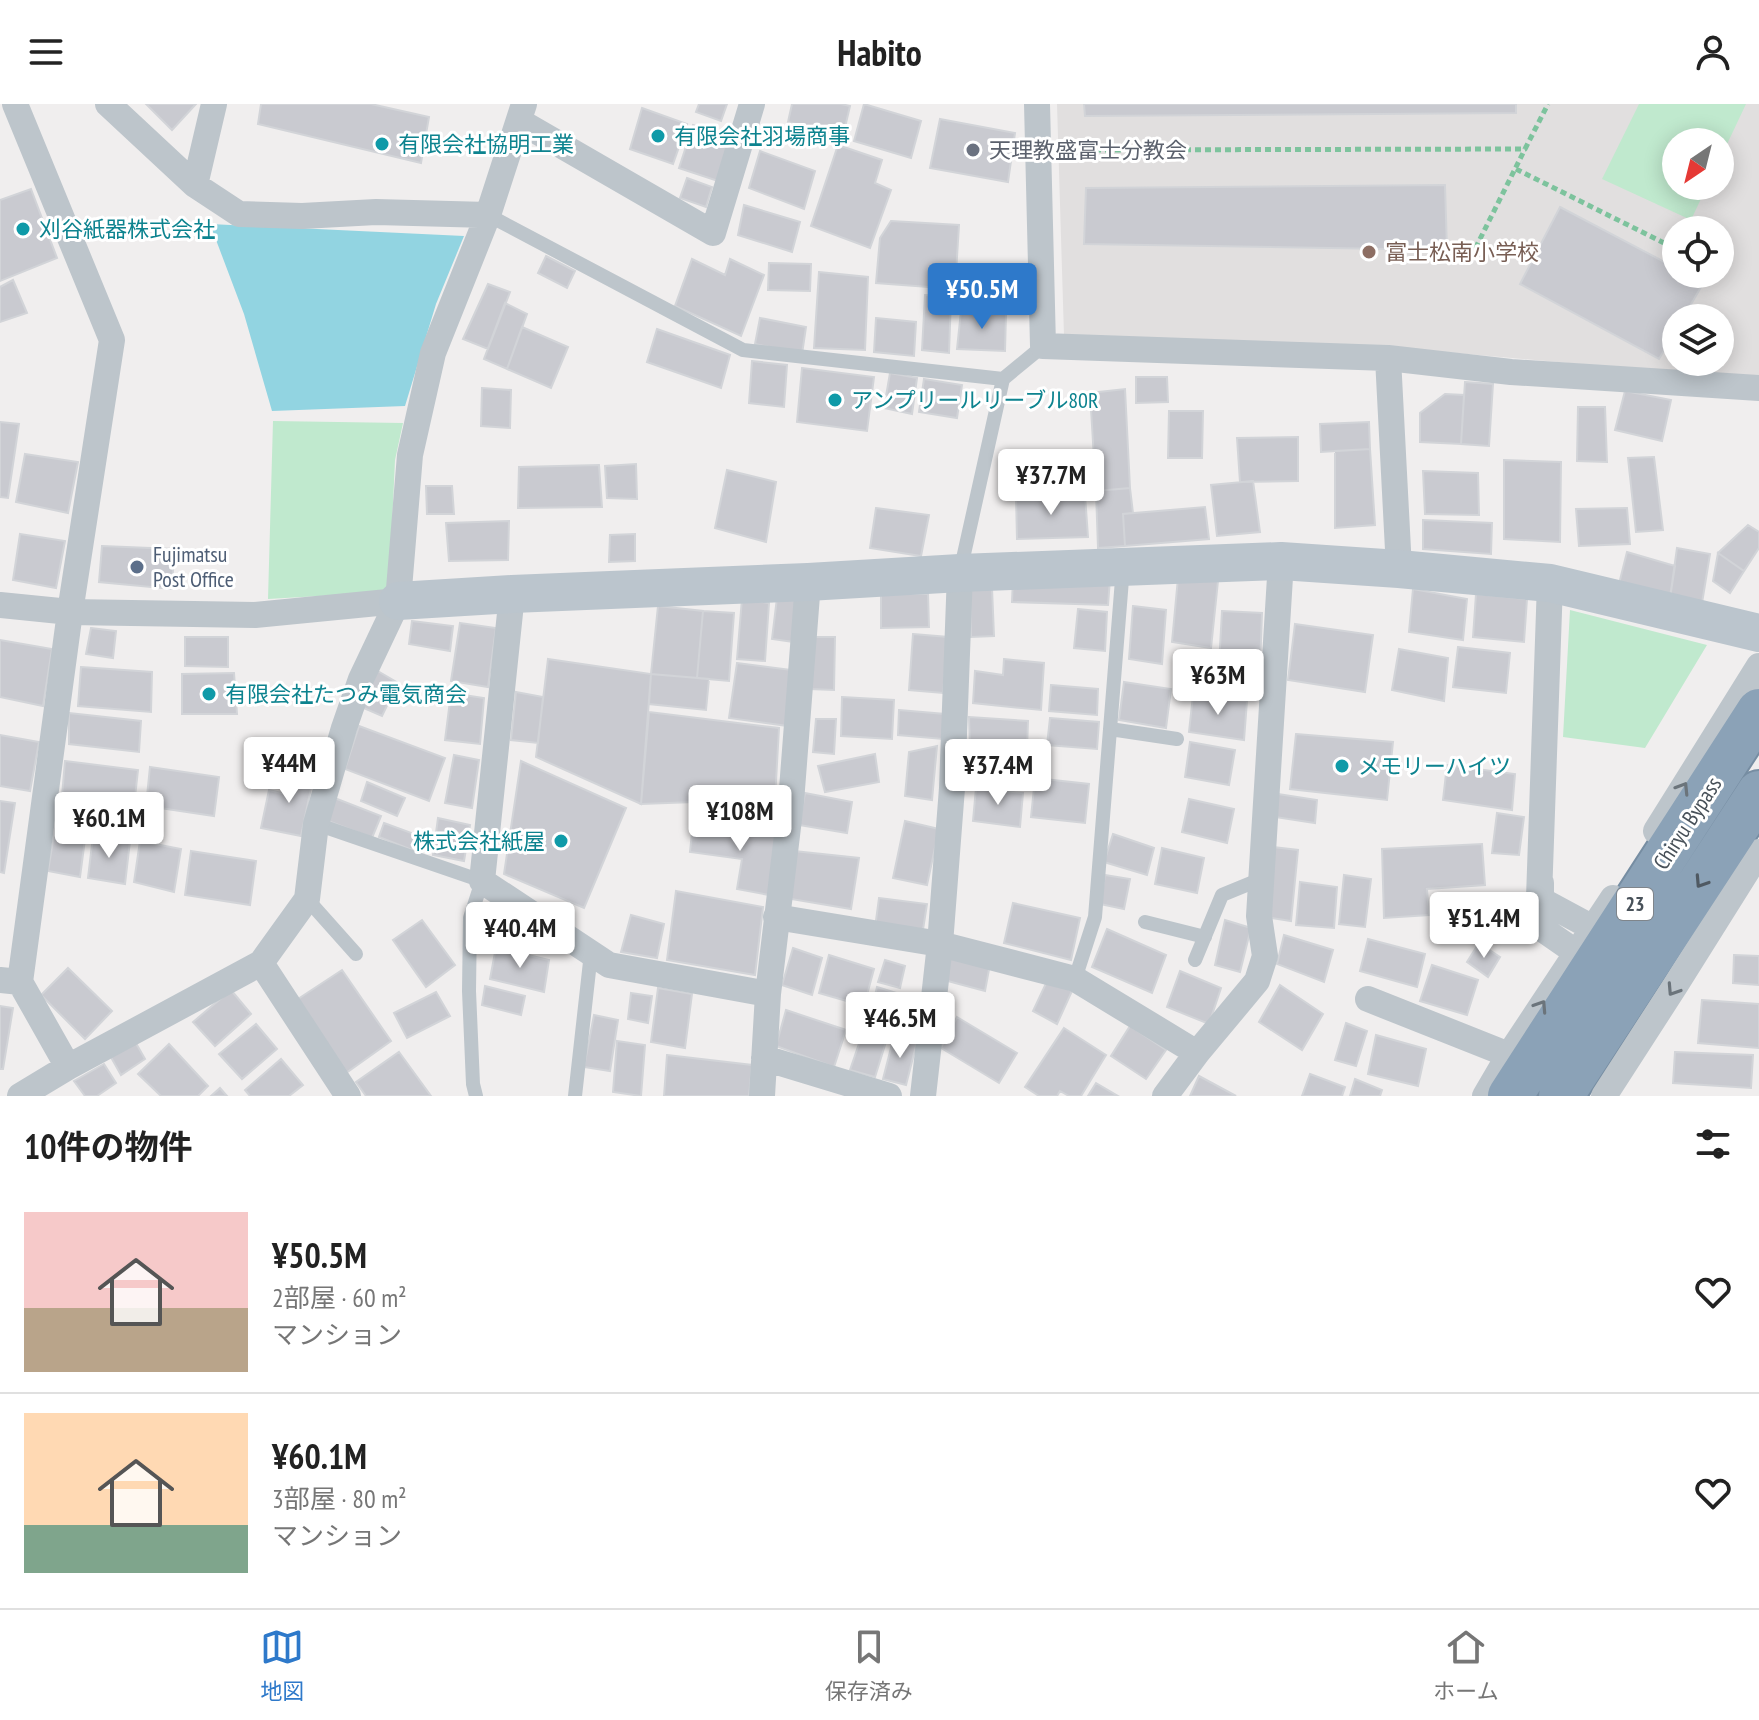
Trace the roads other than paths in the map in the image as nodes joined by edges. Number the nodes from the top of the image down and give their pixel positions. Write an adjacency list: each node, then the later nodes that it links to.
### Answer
1 (15, 104): 22 (street)
2 (108, 104): 7 (street)
3 (214, 104): 7 (street)
4 (752, 104): 6 (street)
5 (1037, 104): 9 (street)
6 (521, 113): 8 (street)
7 (195, 185): 8 (street)
8 (488, 215): 11 (lane); 20 (street)
9 (1043, 346): 10 (street); 11 (lane)
10 (1388, 358): 12 (street); 15 (street)
11 (1003, 379): 16 (lane)
12 (1759, 388)
13 (1281, 561): 14 (street); 15 (street); 26 (street)
14 (1123, 566): 16 (street); 28 (lane)
15 (1399, 569): 18 (street)
16 (960, 573): 17 (street); 40 (street)
17 (808, 582): 19 (street); 36 (street)
18 (1550, 583): 23 (street); 38 (street); 42 (street)
19 (512, 594): 20 (street); 34 (street)
20 (398, 601): 22 (street); 31 (street)
21 (0, 605): 22 (street)
22 (70, 612): 47 (street)
23 (1759, 633)
24 (1759, 666): 38 (street, one-way to 24)
25 (1192, 673): 26 (lane)
26 (1273, 683): 33 (street)
27 (1759, 711): 53 (highway, Chiryu Bypass / 23)
28 (1110, 729): 29 (lane); 46 (lane)
29 (1177, 739)
30 (1759, 793): 63 (highway, Chiryu Bypass / 23, one-way to 63)
31 (316, 824): 34 (lane); 35 (street)
32 (1759, 852): 64 (street, one-way to 64)
33 (1261, 879): 39 (lane); 50 (street)
34 (482, 881): 41 (street); 56 (lane)
35 (307, 899): 43 (lane); 45 (street)
36 (776, 917): 40 (street); 48 (street)
37 (1145, 922): 39 (lane)
38 (1593, 928): 42 (street)
39 (1205, 937): 44 (lane)
40 (940, 944): 46 (street); 60 (street)
41 (591, 953): 48 (street); 57 (lane)
42 (1577, 953): 53 (street, one-way to 42)
43 (356, 954)
44 (1195, 960)
45 (261, 963): 52 (street); 55 (street)
46 (1075, 979): 50 (street)
47 (10, 981): 52 (street)
48 (768, 994): 51 (street)
49 (1368, 999): 53 (street)
50 (1197, 1053): 61 (street)
51 (764, 1058): 58 (street); 59 (street)
52 (68, 1067): 54 (street)
53 (1510, 1076): 62 (street)
54 (20, 1096)
55 (348, 1096)
56 (476, 1096)
57 (575, 1096)
58 (762, 1096)
59 (889, 1096)
60 (923, 1096)
61 (1165, 1096)
62 (1485, 1096)
63 (1561, 1096)
64 (1604, 1096)

